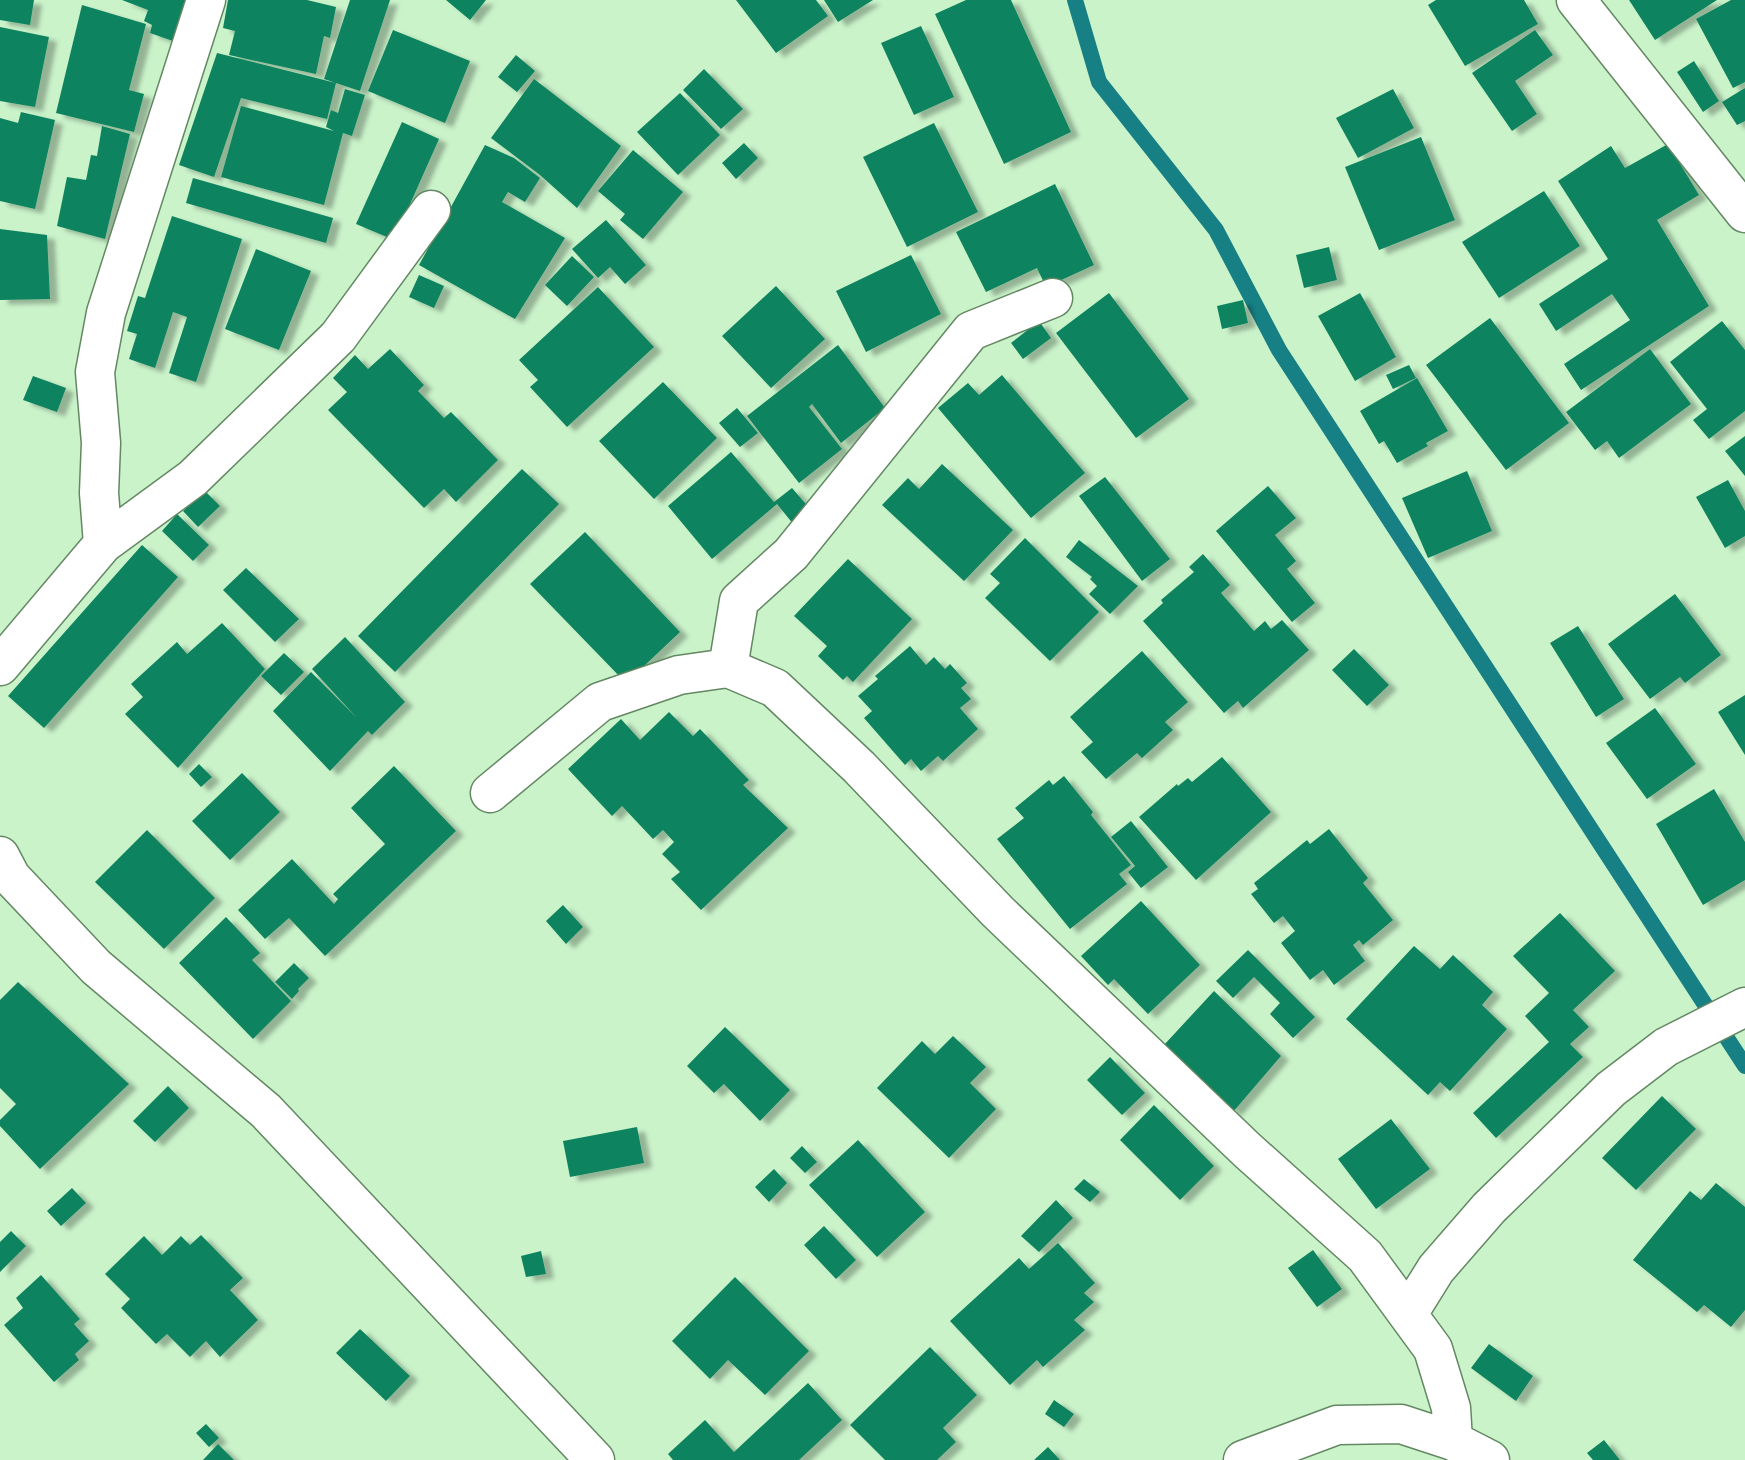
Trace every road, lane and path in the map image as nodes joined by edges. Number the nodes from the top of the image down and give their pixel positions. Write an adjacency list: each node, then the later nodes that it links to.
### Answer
1 (206, 0): 6 (street)
2 (1576, 0): 4 (street)
3 (430, 210): 6 (street)
4 (1745, 213)
5 (1053, 298): 8 (street)
6 (103, 544): 7 (street)
7 (0, 666)
8 (728, 668): 9 (street); 12 (street)
9 (490, 793)
10 (0, 856): 14 (street)
11 (1745, 1007): 12 (street)
12 (1408, 1314): 13 (street)
13 (1453, 1441): 15 (street); 16 (street)
14 (595, 1460)
15 (1243, 1460)
16 (1490, 1460)

